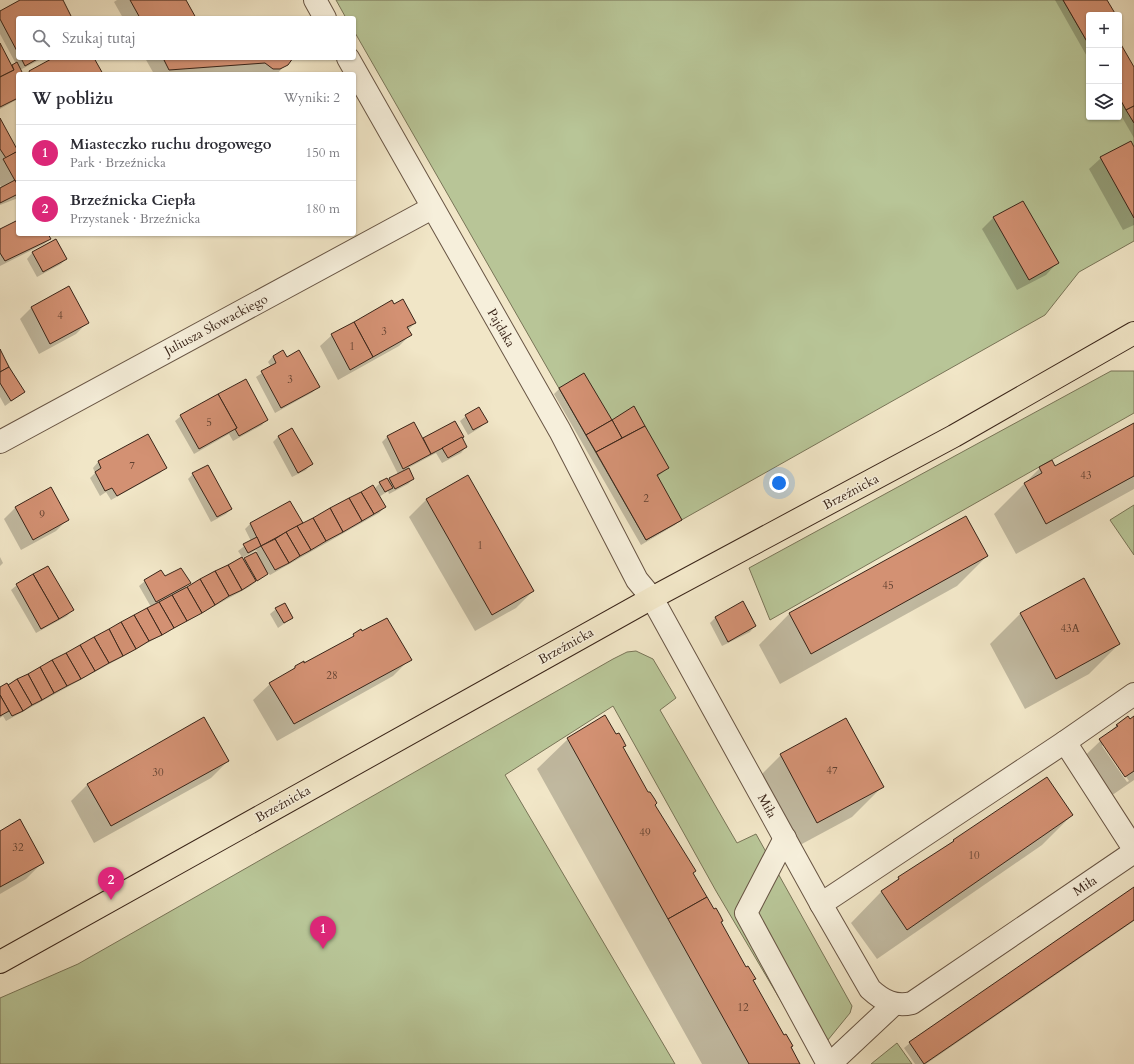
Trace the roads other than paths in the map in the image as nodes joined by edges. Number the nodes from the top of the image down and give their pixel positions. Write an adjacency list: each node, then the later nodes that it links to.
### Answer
1 (315, 0): 2 (street)
2 (324, 16)
3 (349, 60): 4 (street, Pajdaka)
4 (356, 72)
5 (356, 72): 6 (street, Pajdaka)
6 (432, 208): 8 (street, Juliusza Słowackiego); 9 (street, Pajdaka)
7 (1134, 333): 9 (main road, Brzeźnicka)
8 (0, 442)
9 (652, 598): 12 (street, Miła); 16 (main road, Brzeźnicka)
10 (1134, 694): 11 (street)
11 (1065, 742): 13 (street); 15 (street)
12 (785, 838): 15 (street, Miła); 18 (street)
13 (1134, 848)
14 (1134, 852): 17 (street, Miła)
15 (821, 904): 17 (street, Miła)
16 (0, 962)
17 (893, 1005): 18 (street)
18 (829, 1064)

